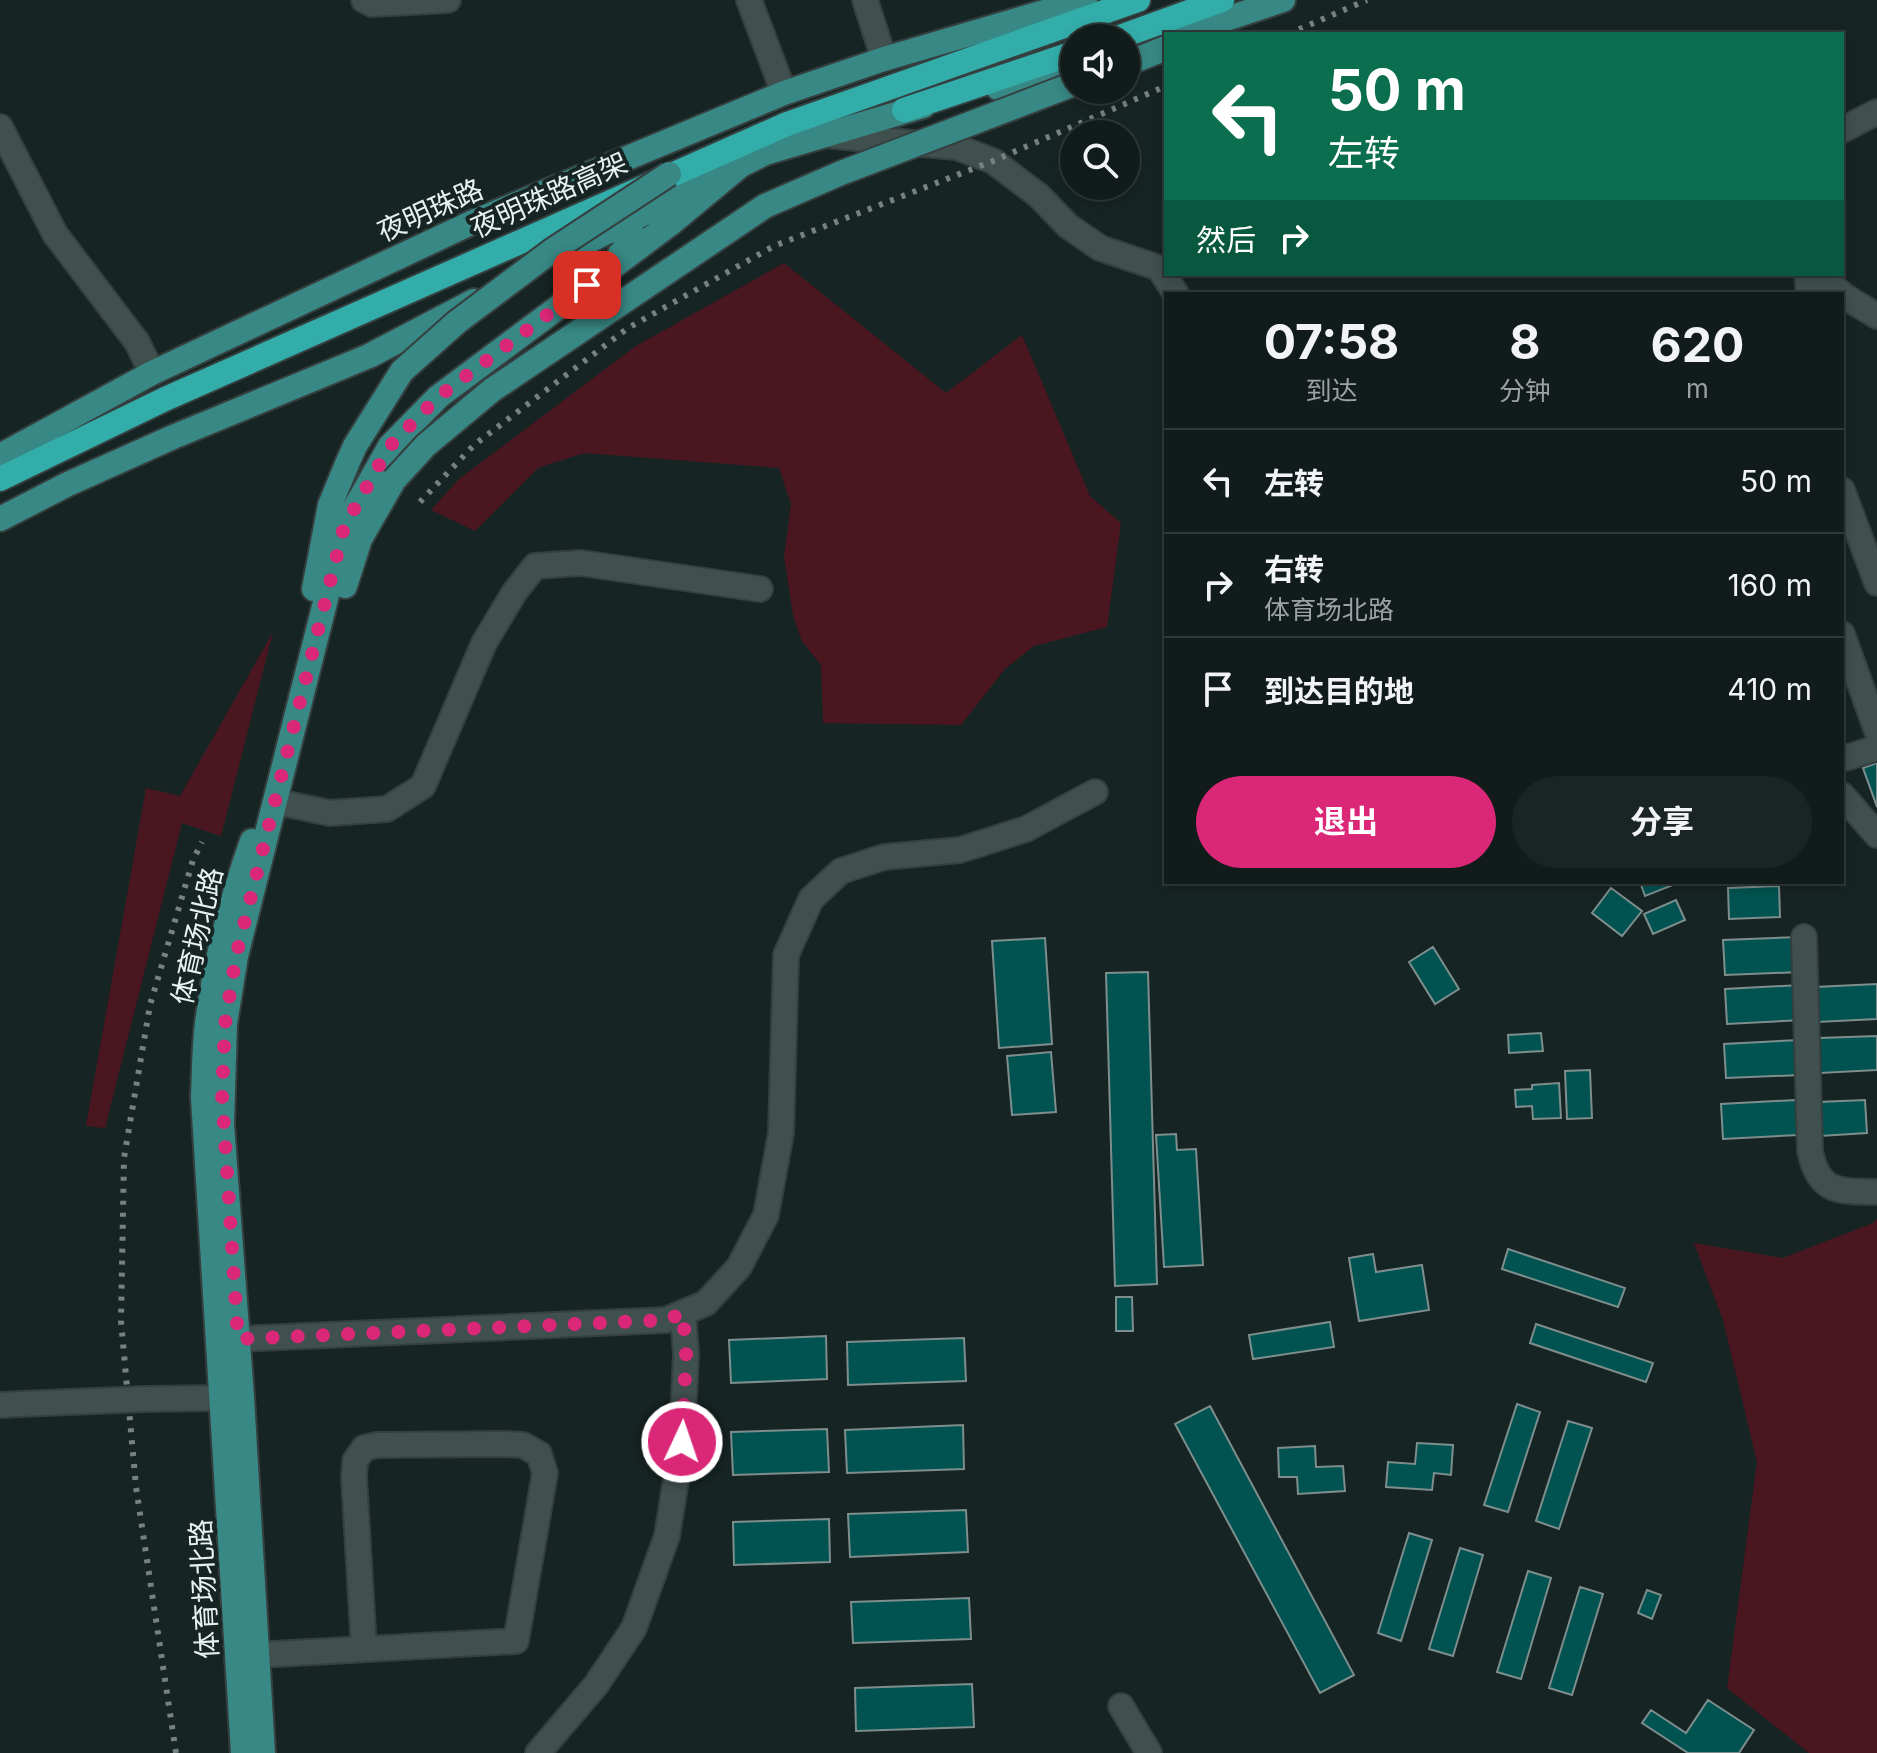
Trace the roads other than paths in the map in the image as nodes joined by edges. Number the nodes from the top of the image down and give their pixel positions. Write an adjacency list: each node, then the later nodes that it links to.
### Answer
1 (364, 0): 2 (street)
2 (448, 0)
3 (749, 0): 20 (street)
4 (865, 0): 17 (street)
5 (1085, 0): 17 (main road, 夜明珠路)
6 (1138, 0): 27 (highway, 夜明珠路高架)
7 (1222, 0): 9 (highway)
8 (1286, 0): 10 (main road); 11 (main road)
9 (1140, 30)
10 (1188, 32)
11 (1207, 32)
12 (1164, 40): 13 (main road)
13 (1140, 48)
14 (1164, 49): 16 (main road)
15 (1060, 58): 21 (highway)
16 (1140, 58)
17 (884, 59): 20 (main road, 夜明珠路)
18 (1060, 73): 21 (main road)
19 (1060, 89): 49 (main road, bridge)
20 (784, 93): 35 (main road, 夜明珠路)
21 (904, 110): 25 (main road)
22 (1877, 112): 24 (street)
23 (0, 127): 35 (street)
24 (1844, 129)
25 (822, 135): 26 (main road); 30 (street)
26 (741, 165): 28 (main road); 29 (main road)
27 (669, 174): 37 (highway, 夜明珠路高架, bridge); 49 (main road, bridge)
28 (609, 230): 29 (main road); 39 (main road)
29 (609, 265): 49 (main road, 体育场北路)
30 (1164, 276)
31 (1820, 276): 32 (street)
32 (1839, 292)
33 (1844, 296): 34 (street)
34 (1877, 316)
35 (152, 373): 36 (main road, 夜明珠路)
36 (0, 456)
37 (0, 479)
38 (1844, 502): 40 (street)
39 (0, 519)
40 (1851, 544): 41 (street)
41 (1877, 583)
42 (760, 589): 49 (street)
43 (1844, 640): 44 (street)
44 (1877, 731)
45 (1877, 748): 46 (street)
46 (1844, 758)
47 (1095, 792): 53 (street)
48 (1844, 797): 50 (street)
49 (271, 801): 54 (main road, 体育场北路); 55 (main road, 体育场北路)
50 (1877, 835)
51 (1804, 937): 52 (street)
52 (1877, 1192)
53 (683, 1313): 54 (street); 62 (street)
54 (238, 1339): 58 (main road, 体育场北路)
55 (223, 1398): 56 (street, bridge); 58 (main road, 体育场北路)
56 (0, 1405)
57 (364, 1649): 57 (street); 58 (street)
58 (247, 1656): 60 (main road, 体育场北路); 61 (main road, 体育场北路)
59 (1121, 1706): 63 (street)
60 (243, 1753)
61 (263, 1753)
62 (538, 1753)
63 (1149, 1753)

